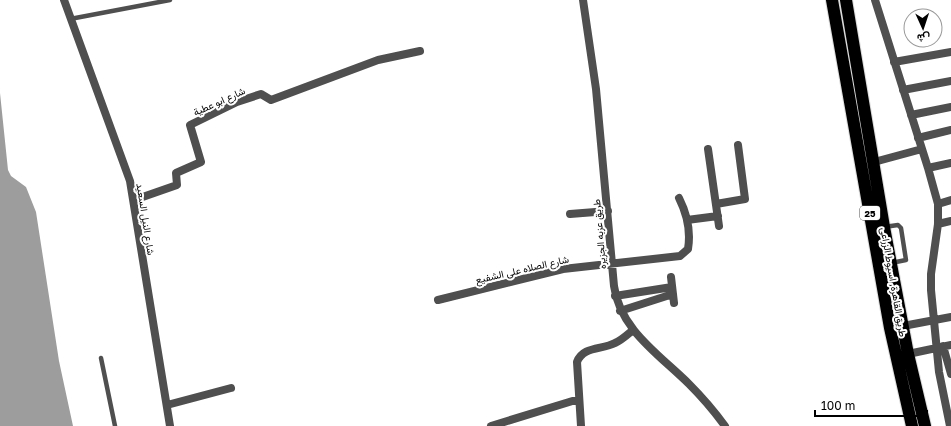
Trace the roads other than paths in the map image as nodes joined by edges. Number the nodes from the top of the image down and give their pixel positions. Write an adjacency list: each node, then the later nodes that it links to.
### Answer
1 (64, 0): 7 (street, شارع النيل السعيد)
2 (170, 0): 7 (lane)
3 (583, 0): 28 (street, طريق عزبه الجزيره)
4 (832, 0): 35 (highway, طريق القاهرة, اسيوط الزراعى / 25)
5 (846, 0): 20 (highway, طريق القاهرة, اسيوط الزراعى / 25)
6 (875, 0): 10 (street)
7 (70, 19): 24 (street, شارع النيل السعيد)
8 (420, 51): 24 (street, شارع ابو عطية)
9 (951, 52): 10 (street)
10 (894, 62): 12 (street)
11 (951, 81): 12 (street)
12 (903, 90): 14 (street)
13 (951, 107): 14 (street)
14 (911, 115): 16 (street)
15 (951, 130): 16 (street)
16 (918, 138): 19 (street)
17 (738, 145): 26 (street)
18 (708, 149): 26 (street)
19 (920, 150): 20 (street); 22 (street)
20 (874, 162): 35 (highway, طريق القاهرة, اسيوط الزراعى / 25)
21 (951, 163): 22 (street)
22 (928, 168): 27 (street)
23 (679, 198): 31 (street)
24 (134, 200): 54 (street, شارع النيل السعيد)
25 (951, 200): 27 (street)
26 (716, 204): 30 (street)
27 (938, 204): 33 (street)
28 (608, 211): 29 (street); 37 (street, طريق عزبه الجزيره)
29 (570, 214)
30 (718, 216): 31 (street); 34 (street)
31 (687, 220): 37 (street, شارع الصلاه على الشفيع)
32 (951, 221): 33 (street)
33 (938, 224): 45 (street)
34 (719, 226)
35 (878, 228): 36 (highway, طريق القاهرة, اسيوط الزراعى / 25); 38 (highway, طريق القاهرة, اسيوط الزراعى / 25)
36 (891, 263): 38 (highway); 46 (highway, طريق القاهرة, اسيوط الزراعى / 25)
37 (611, 264): 41 (street, طريق عزبه الجزيره); 42 (street, شارع الصلاه على الشفيع)
38 (879, 265): 60 (highway, طريق القاهرة, اسيوط الزراعى / 25)
39 (671, 277): 40 (street)
40 (673, 295): 41 (street); 43 (street)
41 (615, 296): 43 (street, طريق عزبه الجزيره)
42 (438, 300)
43 (620, 311): 47 (street, طريق عزبه الجزيره)
44 (951, 318): 45 (street)
45 (933, 321): 46 (street); 48 (street)
46 (903, 326): 49 (highway, طريق القاهرة, اسيوط الزراعى / 25)
47 (633, 330): 53 (street); 59 (street, طريق عزبه الجزيره)
48 (943, 346): 49 (street); 51 (street); 62 (street)
49 (908, 354): 61 (highway, طريق القاهرة, اسيوط الزراعى / 25)
50 (101, 358): 55 (lane)
51 (951, 374)
52 (231, 388): 54 (street)
53 (579, 399): 57 (street); 58 (street)
54 (167, 405): 56 (street, شارع النيل السعيد)
55 (115, 426)
56 (170, 426)
57 (491, 426)
58 (581, 426)
59 (725, 426)
60 (912, 426)
61 (924, 426)
62 (950, 426)

